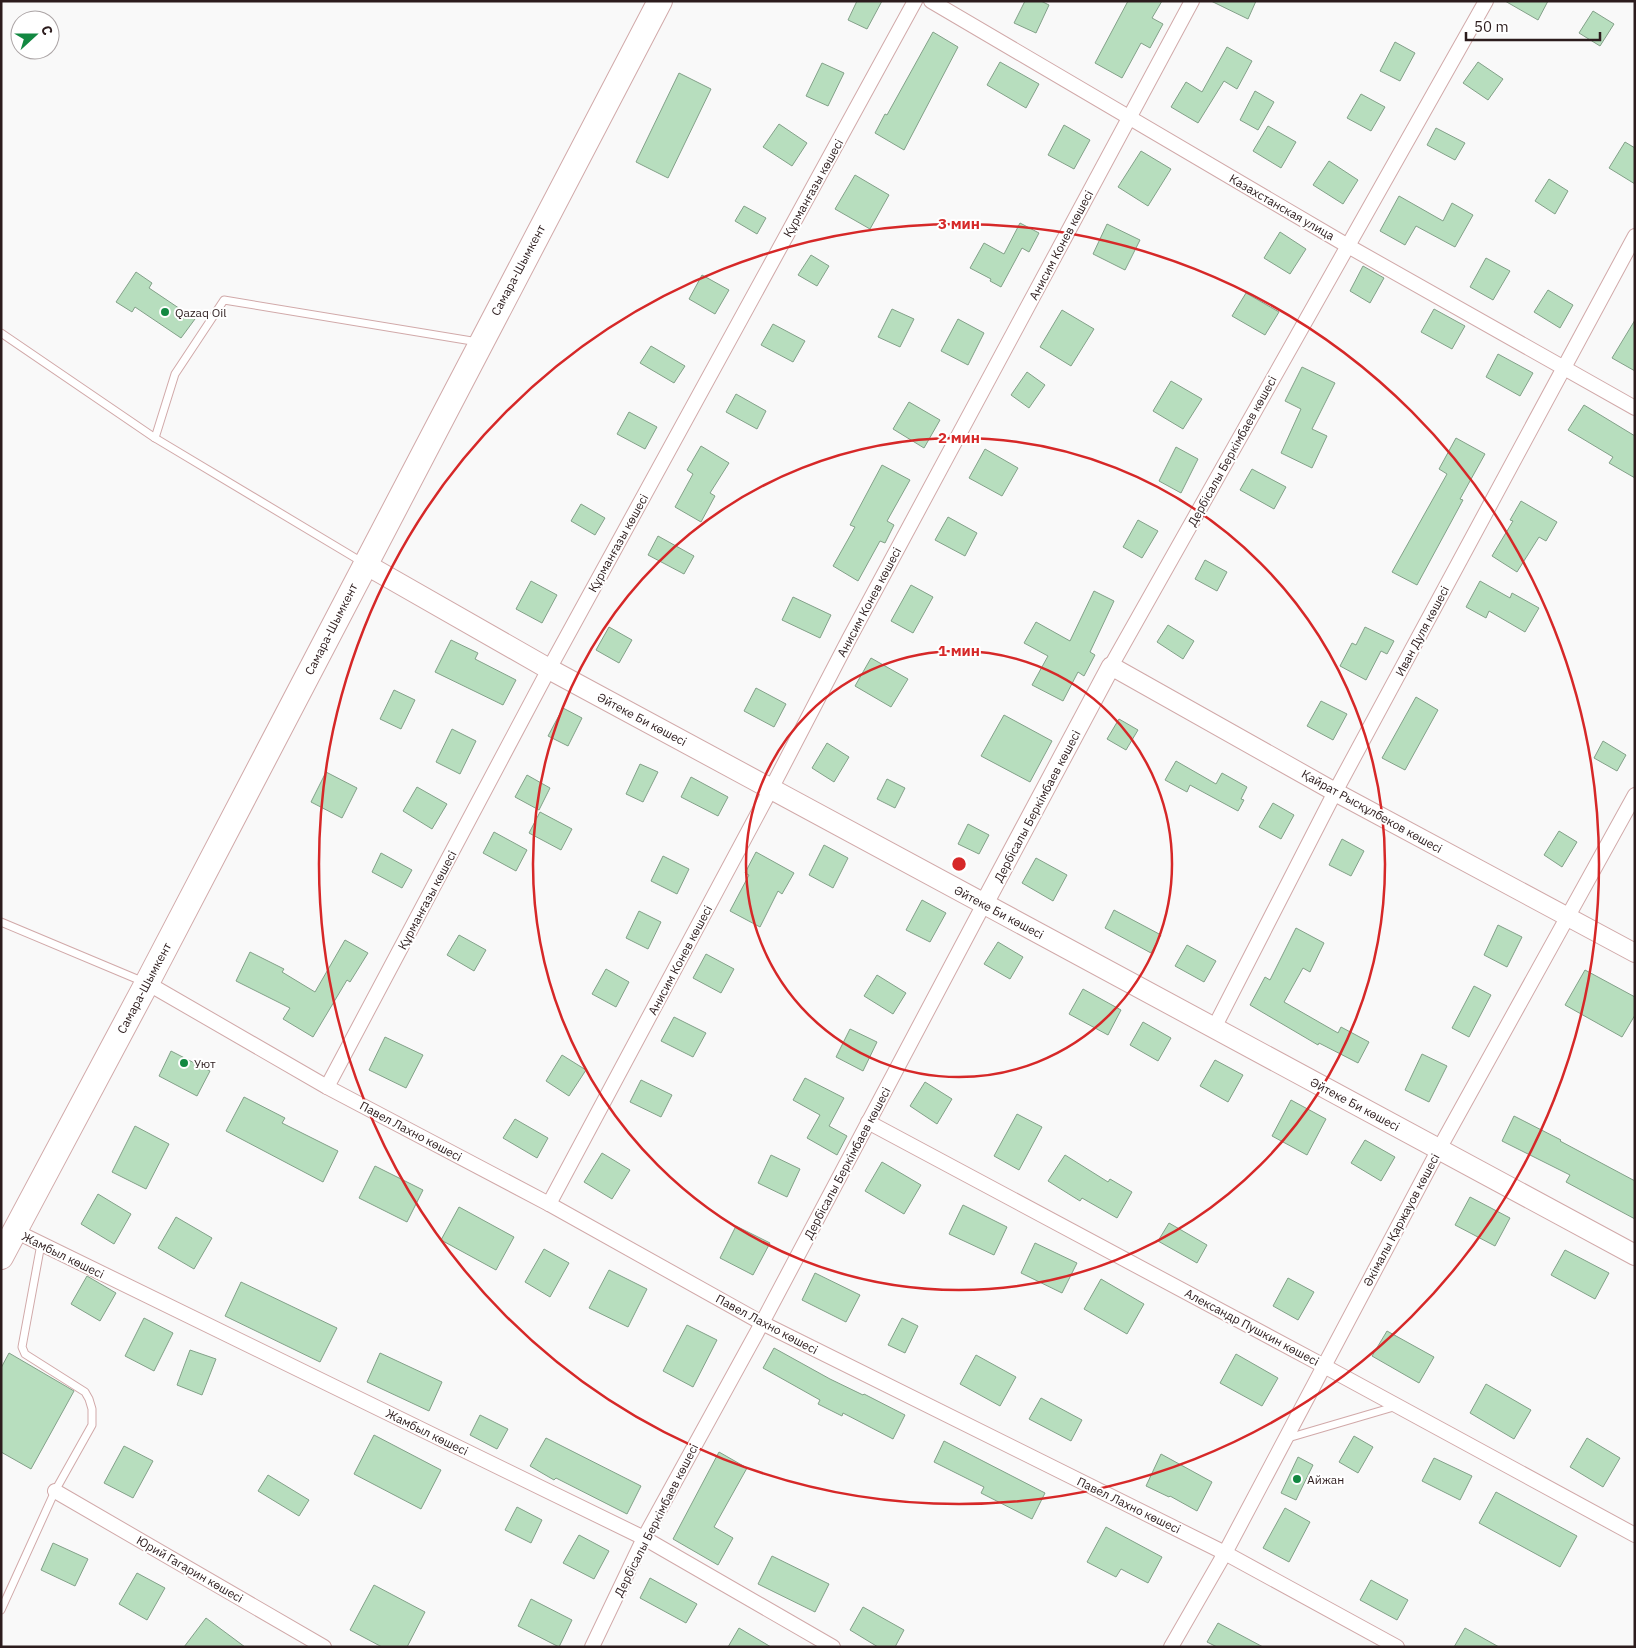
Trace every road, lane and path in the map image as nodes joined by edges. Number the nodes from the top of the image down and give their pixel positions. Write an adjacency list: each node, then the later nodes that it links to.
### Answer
1 (660, 1): 10 (highway, Самара-Шымкент)
2 (915, 1): 16 (street, Құрманғазы көшесі)
3 (931, 1): 6 (street, Казахстанская улица)
4 (1192, 1): 6 (street, Анисим Конев көшесі)
5 (1486, 1): 8 (street, Дербісалы Беркімбаев көшесі)
6 (1129, 118): 8 (street, Казахстанская улица); 17 (street, Анисим Конев көшесі)
7 (1635, 236): 11 (street, Иван Дуля көшесі)
8 (1348, 246): 11 (street, Казахстанская улица); 15 (street, Дербісалы Беркімбаев көшесі)
9 (1, 333): 13 (lane)
10 (480, 342): 13 (lane); 14 (highway, Самара-Шымкент)
11 (1564, 368): 12 (street, Казахстанская улица); 18 (street, Иван Дуля көшесі)
12 (1635, 408)
13 (155, 438): 14 (lane)
14 (365, 564): 16 (main road, Әйтеке Би көшесі); 24 (highway, Самара-Шымкент)
15 (1111, 666): 18 (street, Қайрат Рысқұлбеков көшесі); 20 (street, Дербісалы Беркімбаев көшесі)
16 (549, 669): 17 (main road, Әйтеке Би көшесі); 26 (street, Құрманғазы көшесі)
17 (771, 789): 20 (main road, Әйтеке Би көшесі); 29 (street, Анисим Конев көшесі)
18 (1335, 792): 21 (street, Қайрат Рысқұлбеков көшесі); 25 (street, Иван Дуля көшесі)
19 (1635, 795): 21 (street, Әкімалы Қаржауов көшесі)
20 (984, 904): 25 (main road, Әйтеке Би көшесі); 27 (street, Дербісалы Беркімбаев көшесі)
21 (1567, 918): 23 (street, Қайрат Рысқұлбеков көшесі); 28 (street, Әкімалы Қаржауов көшесі)
22 (1, 922): 24 (lane)
23 (1635, 954)
24 (147, 983): 26 (street, Павел Лахно көшесі); 30 (highway, Самара-Шымкент)
25 (1214, 1028): 28 (main road, Әйтеке Би көшесі)
26 (327, 1087): 29 (street, Павел Лахно көшесі)
27 (868, 1122): 34 (street, Дербісалы Беркімбаев көшесі); 35 (street, Александр Пушкин көшесі)
28 (1439, 1149): 32 (main road, Әйтеке Би көшесі); 35 (street, Әкімалы Қаржауов көшесі)
29 (548, 1204): 34 (street, Павел Лахно көшесі)
30 (15, 1231): 31 (street, Жамбыл көшесі); 33 (highway, Самара-Шымкент)
31 (40, 1244): 38 (lane); 40 (street, Жамбыл көшесі)
32 (1635, 1255)
33 (1, 1257)
34 (762, 1323): 40 (street, Дербісалы Беркімбаев көшесі); 41 (street, Павел Лахно көшесі)
35 (1324, 1366): 36 (street, Александр Пушкин көшесі); 37 (street, Әкімалы Қаржауов көшесі)
36 (1398, 1406): 37 (lane); 39 (street, Александр Пушкин көшесі)
37 (1285, 1439): 41 (street, Әкімалы Қаржауов көшесі)
38 (56, 1491): 42 (lane); 43 (street, Юрий Гагарин көшесі)
39 (1635, 1535)
40 (644, 1538): 44 (street, Дербісалы Беркімбаев көшесі); 45 (street, Жамбыл көшесі)
41 (1224, 1553): 46 (street, Әкімалы Қаржауов көшесі); 47 (street, Павел Лахно көшесі)
42 (1, 1610)
43 (318, 1645)
44 (592, 1647)
45 (833, 1647)
46 (1171, 1647)
47 (1397, 1647)

